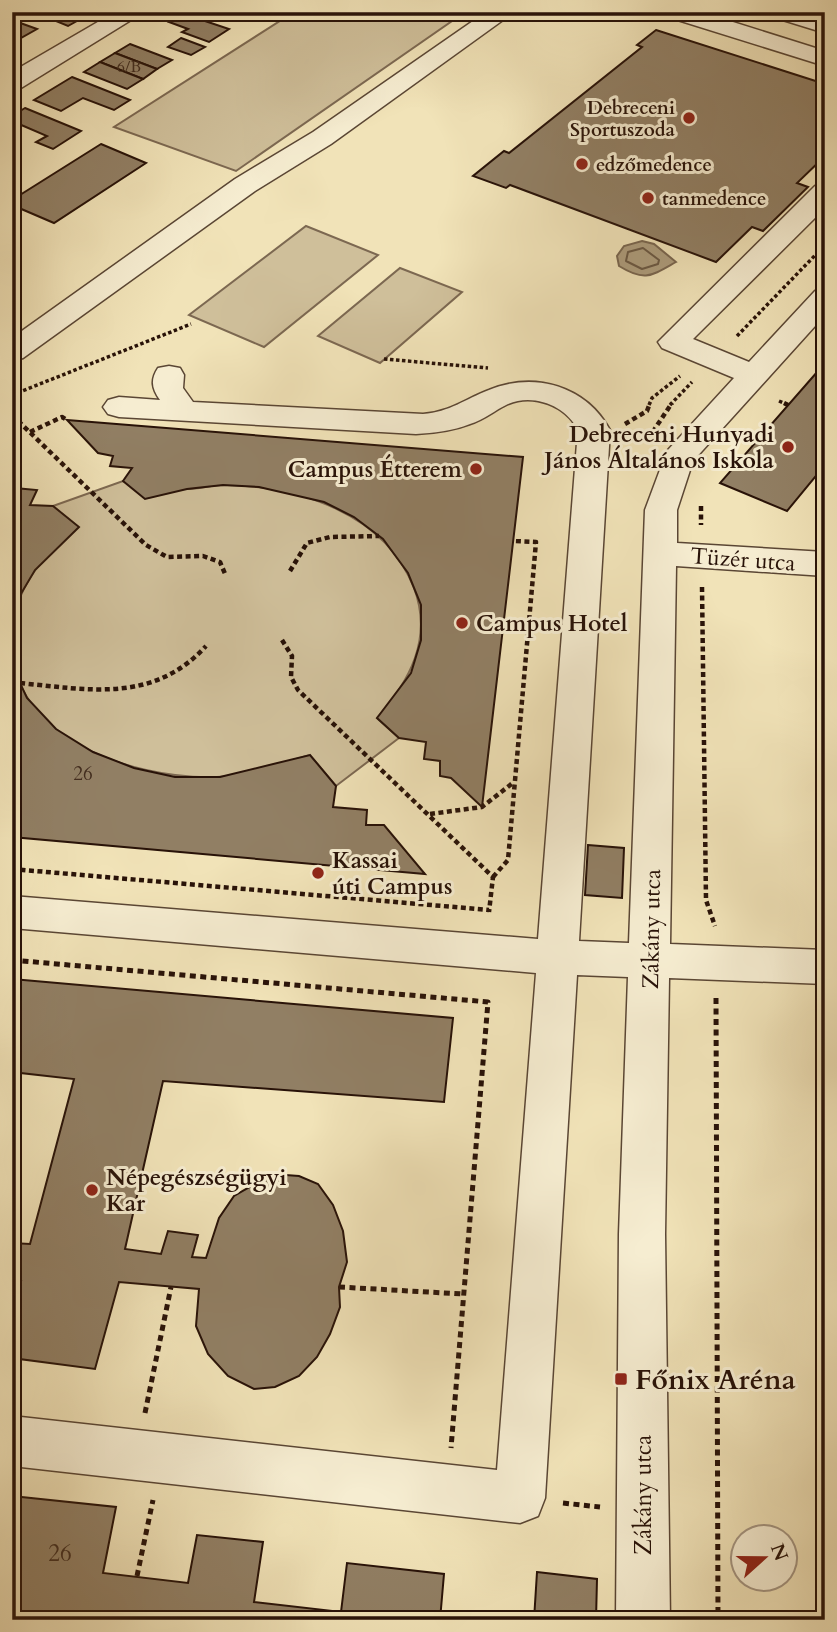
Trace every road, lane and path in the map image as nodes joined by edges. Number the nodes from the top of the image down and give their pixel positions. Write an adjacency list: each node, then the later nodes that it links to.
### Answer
1 (132, 12): 7 (street)
2 (502, 12): 12 (street)
3 (677, 12): 6 (street)
4 (780, 12): 5 (street)
5 (825, 26)
6 (825, 59)
7 (12, 83)
8 (825, 192): 13 (street)
9 (825, 245): 13 (path)
10 (825, 297): 14 (street, Zákány utca)
11 (191, 324): 16 (path)
12 (12, 352)
13 (709, 364): 14 (street); 23 (path); 25 (path)
14 (753, 375): 25 (street, Zákány utca)
15 (169, 376): 20 (street)
16 (12, 395)
17 (779, 401): 18 (path)
18 (788, 405)
19 (119, 407): 20 (street)
20 (184, 411): 23 (street)
21 (12, 415): 24 (path)
22 (67, 420): 24 (path)
23 (594, 430): 41 (street)
24 (30, 432): 32 (path)
25 (678, 458): 28 (street, Zákány utca); 29 (path)
26 (379, 536): 31 (path)
27 (513, 541): 36 (path)
28 (662, 554): 29 (street, Tüzér utca); 42 (street, Zákány utca)
29 (701, 556): 30 (street, Tüzér utca); 44 (path)
30 (825, 564)
31 (290, 571)
32 (226, 576)
33 (282, 640): 37 (path)
34 (206, 646): 35 (path)
35 (20, 683)
36 (515, 782): 37 (path); 39 (path)
37 (430, 814): 39 (path)
38 (12, 869): 39 (path)
39 (493, 877)
40 (12, 912): 41 (street)
41 (558, 958): 42 (street); 51 (street)
42 (651, 959): 44 (street); 53 (street, Zákány utca)
43 (12, 960): 48 (path)
44 (716, 962): 45 (street); 54 (path)
45 (825, 967)
46 (171, 1287): 50 (path)
47 (339, 1287): 48 (path)
48 (463, 1294): 51 (path)
49 (12, 1441): 50 (street)
50 (149, 1456): 51 (street); 52 (path)
51 (448, 1490)
52 (137, 1576)
53 (643, 1620)
54 (718, 1620)

